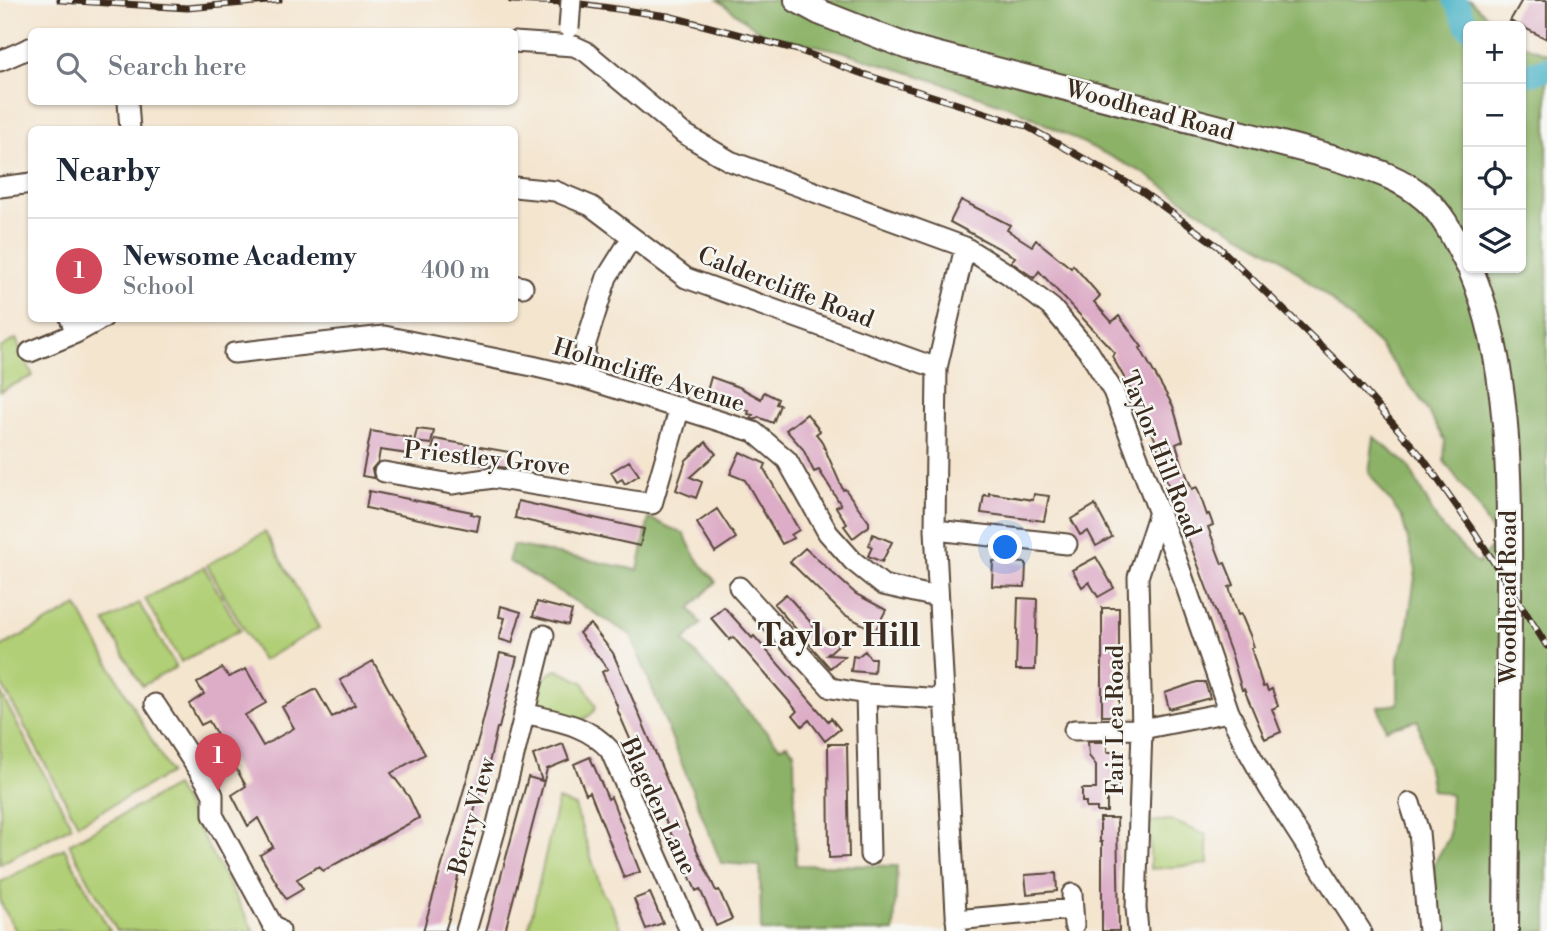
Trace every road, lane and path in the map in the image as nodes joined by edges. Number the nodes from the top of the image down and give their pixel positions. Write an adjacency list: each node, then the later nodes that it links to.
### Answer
1 (571, 0): 3 (street, bridge)
2 (797, 0): 14 (main road, Woodhead Road)
3 (571, 37): 4 (street); 13 (street, Taylor Hill Road)
4 (518, 42)
5 (28, 49): 6 (street)
6 (0, 61)
7 (128, 105): 8 (street)
8 (130, 126)
9 (28, 184): 10 (street)
10 (0, 187)
11 (518, 187): 12 (street, Caldercliffe Road)
12 (632, 237): 20 (street, Caldercliffe Road); 21 (street)
13 (965, 247): 20 (street); 24 (street, Taylor Hill Road)
14 (1463, 256)
15 (1471, 273): 47 (main road, Woodhead Road)
16 (92, 322): 17 (street)
17 (73, 326): 18 (street)
18 (30, 352)
19 (234, 353): 21 (street, Holmcliffe Avenue)
20 (937, 368): 25 (street)
21 (583, 378): 22 (street, Holmcliffe Avenue)
22 (680, 407): 23 (street, Priestley Grove); 28 (street, Holmcliffe Avenue)
23 (384, 472)
24 (1158, 512): 33 (street, Taylor Hill Road); 35 (street, Fair Lea Road)
25 (934, 530): 26 (street); 28 (street)
26 (1066, 544)
27 (739, 587): 30 (street)
28 (937, 597): 31 (street)
29 (544, 635): 34 (street, Berry View)
30 (866, 694): 31 (street); 38 (street)
31 (943, 699): 40 (street)
32 (155, 704): 41 (street)
33 (1229, 712): 35 (street); 45 (street, Taylor Hill Road)
34 (524, 713): 42 (street, Berry View); 43 (street, Blagden Lane)
35 (1142, 729): 36 (street); 44 (street, Fair Lea Road)
36 (1074, 730)
37 (1410, 803): 46 (street)
38 (870, 855)
39 (1073, 909): 40 (street)
40 (957, 926)
41 (280, 931)
42 (466, 931)
43 (690, 931)
44 (1138, 931)
45 (1361, 931)
46 (1428, 931)
47 (1506, 931)

